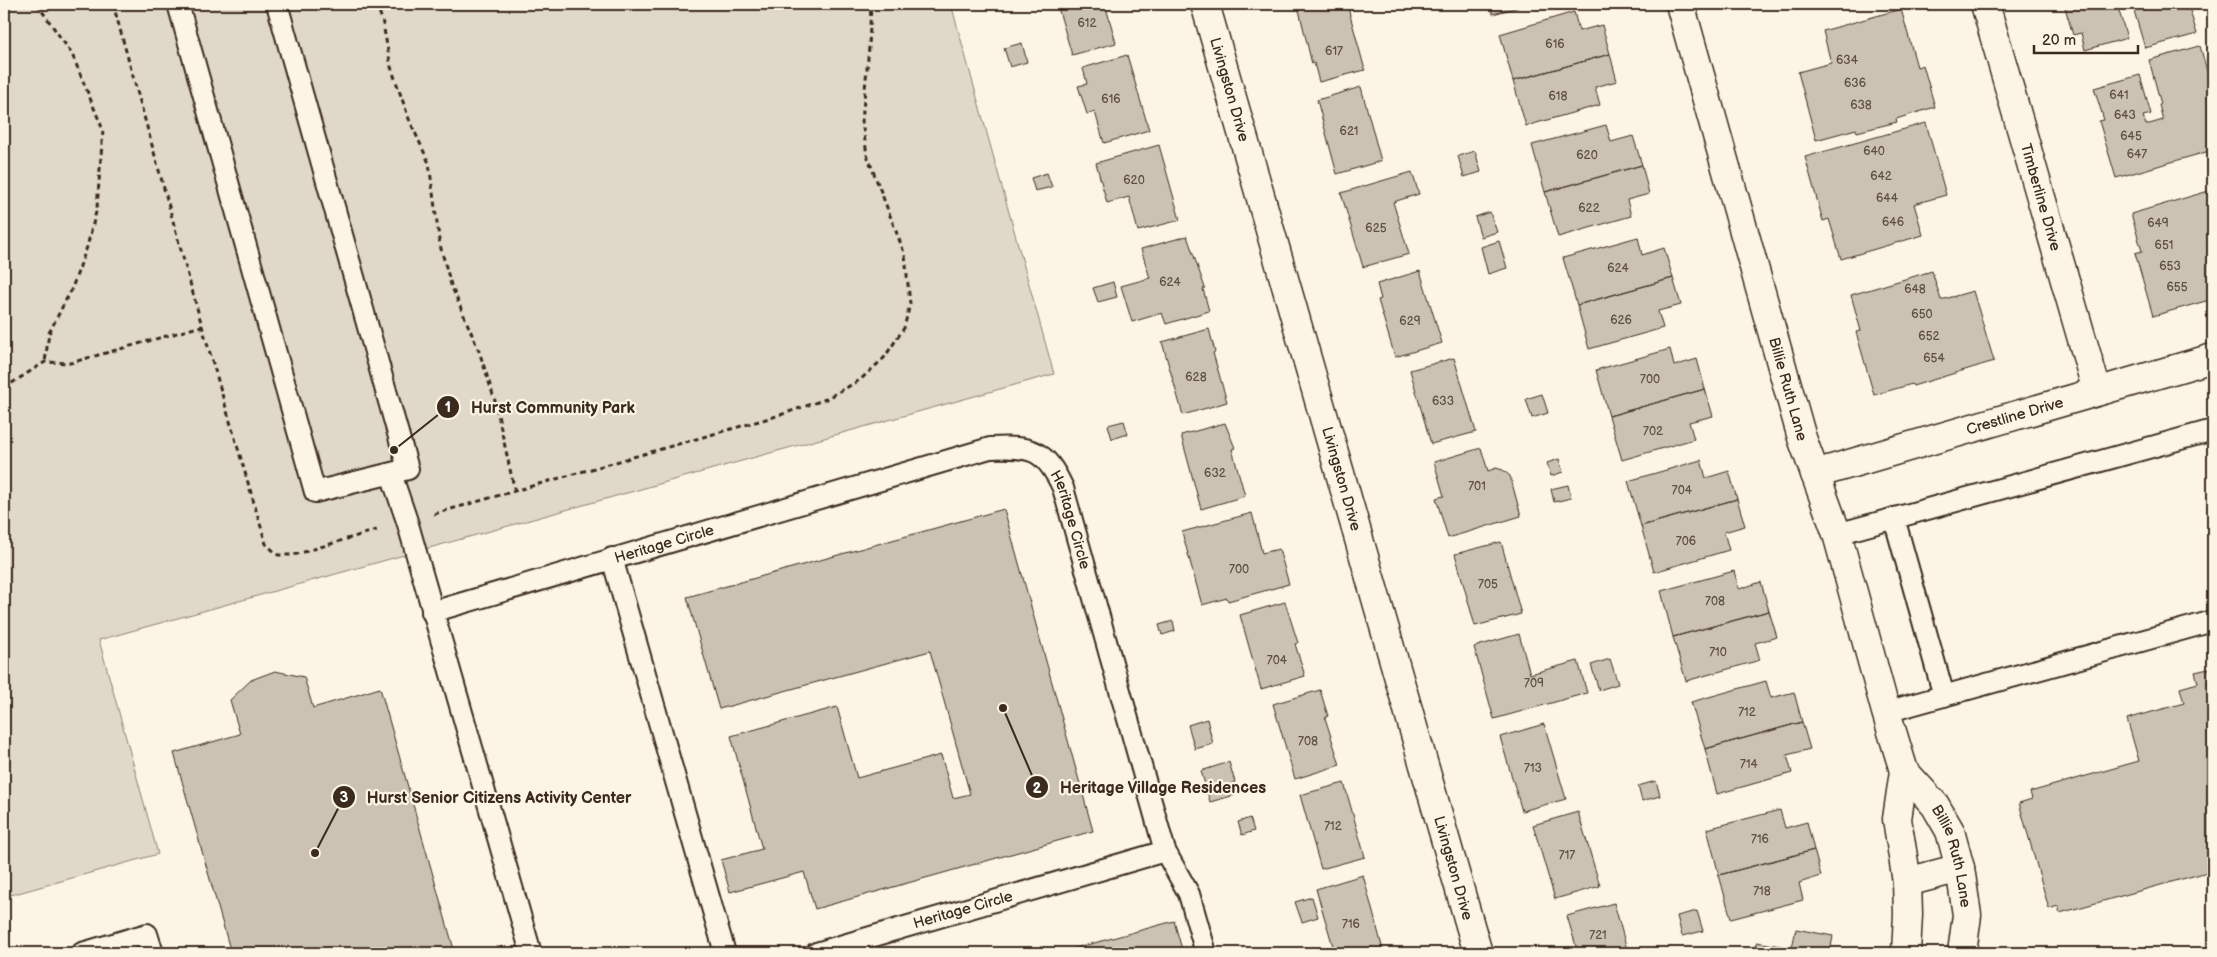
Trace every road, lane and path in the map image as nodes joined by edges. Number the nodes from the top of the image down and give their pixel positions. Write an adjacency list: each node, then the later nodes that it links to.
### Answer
1 (37, 4): 11 (path)
2 (178, 4): 15 (lane)
3 (277, 4): 15 (lane)
4 (377, 4): 5 (path)
5 (871, 4)
6 (1205, 4): 34 (street, Livingston Drive)
7 (1680, 4): 16 (street, Billie Ruth Lane)
8 (1985, 4): 13 (street, Timberline Drive)
9 (202, 326): 11 (path)
10 (2213, 358): 13 (street, Crestline Drive)
11 (44, 362): 12 (path)
12 (4, 388)
13 (2097, 391): 16 (street, Crestline Drive)
14 (2213, 430): 17 (lane)
15 (391, 474): 20 (lane)
16 (1814, 474): 18 (street, Billie Ruth Lane)
17 (1894, 518): 18 (lane); 22 (lane)
18 (1837, 534): 23 (street, Billie Ruth Lane)
19 (612, 558): 20 (lane, Heritage Circle); 25 (lane, Heritage Circle); 31 (lane)
20 (432, 612): 30 (lane)
21 (2213, 621): 22 (lane)
22 (1944, 696): 23 (lane)
23 (1886, 712): 24 (street, Billie Ruth Lane)
24 (1904, 771): 26 (street, Billie Ruth Lane); 27 (street, Billie Ruth Lane)
25 (1165, 852): 32 (lane, Heritage Circle); 33 (lane)
26 (1960, 868): 27 (street); 36 (street, Billie Ruth Lane)
27 (1906, 882): 35 (street, Billie Ruth Lane)
28 (82, 953): 29 (lane)
29 (153, 953)
30 (531, 953)
31 (725, 953)
32 (816, 953)
33 (1206, 953)
34 (1478, 953)
35 (1906, 953)
36 (1962, 953)

